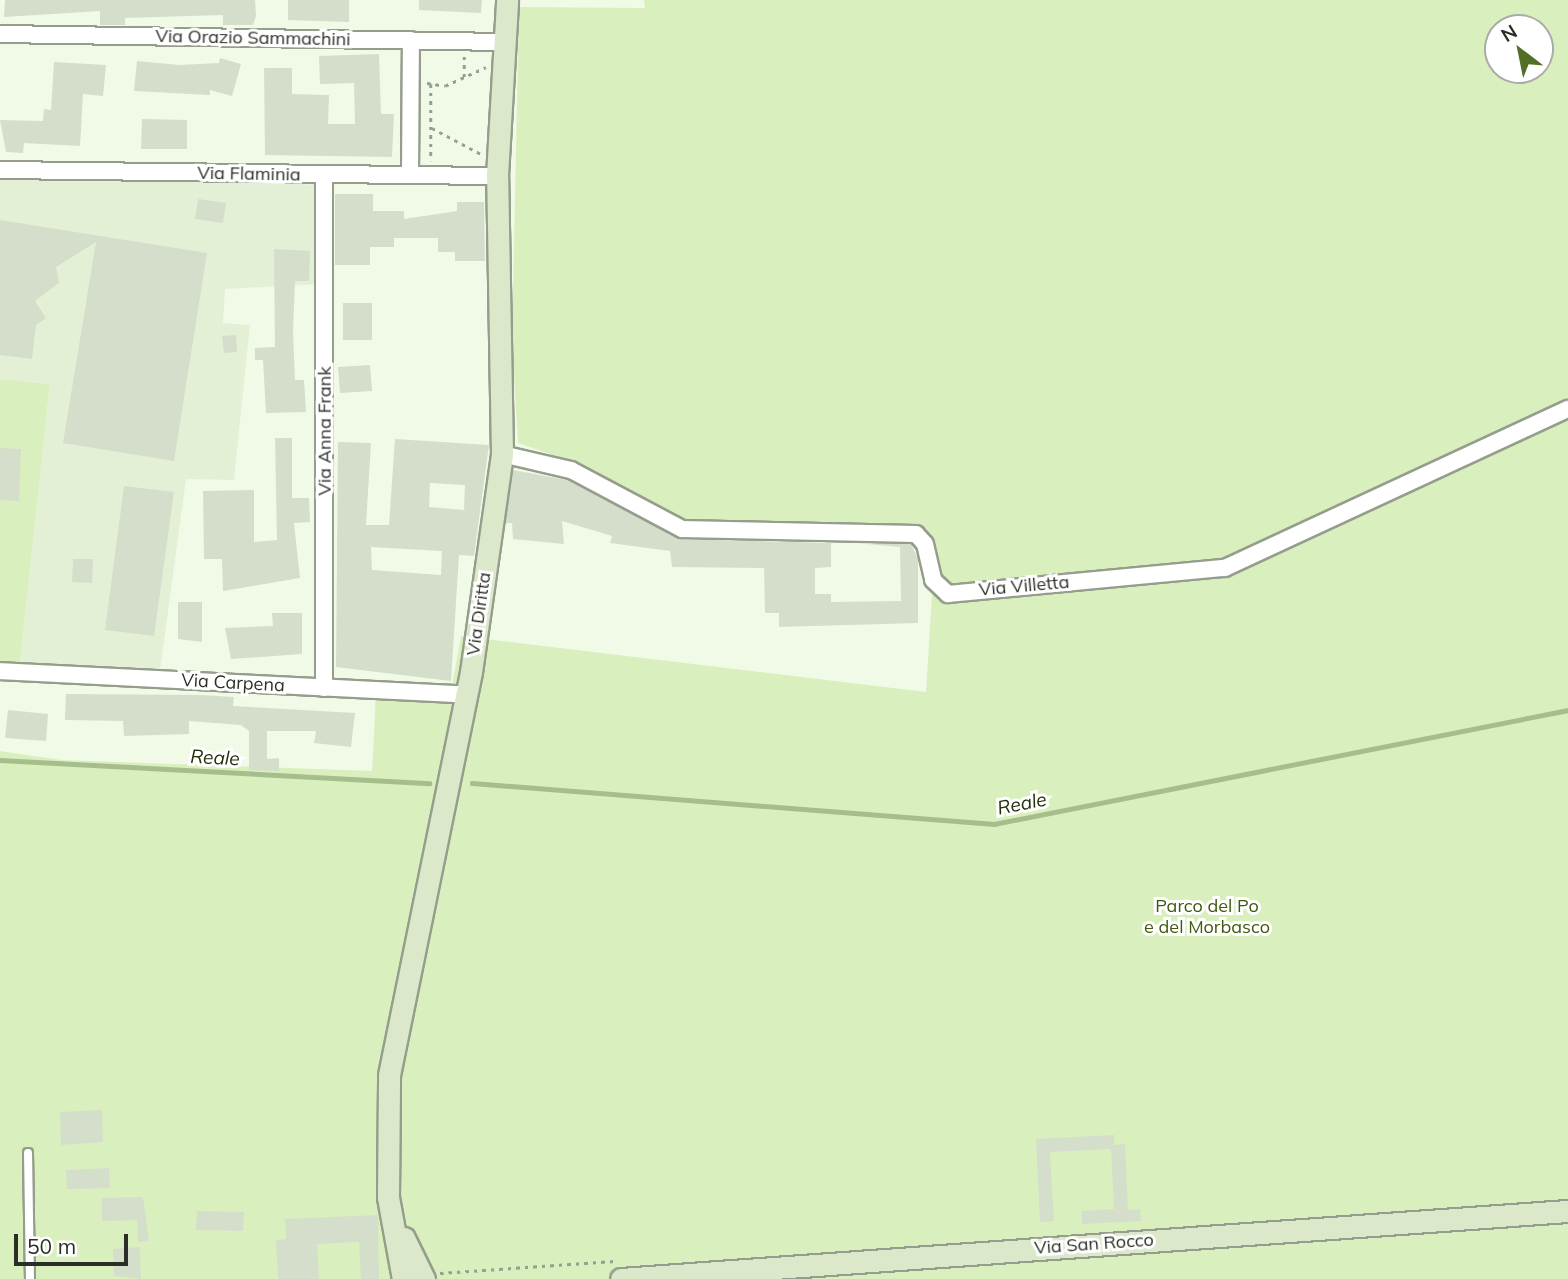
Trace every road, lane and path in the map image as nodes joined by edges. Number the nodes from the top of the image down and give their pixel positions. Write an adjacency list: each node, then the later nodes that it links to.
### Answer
1 (507, 0): 5 (street, Via Diritta)
2 (0, 34): 3 (street, Via Orazio Sammachini)
3 (411, 40): 4 (street, Via Orazio Sammachini); 7 (street)
4 (464, 41): 5 (street, Via Orazio Sammachini); 6 (path)
5 (505, 50): 6 (path); 14 (street, Via Diritta)
6 (464, 77): 8 (path)
7 (410, 79): 8 (path); 12 (street)
8 (431, 84): 9 (path)
9 (432, 128): 13 (path); 14 (path)
10 (0, 170): 11 (street, Via Flaminia)
11 (324, 175): 12 (street, Via Flaminia); 18 (street, Via Anna Frank)
12 (410, 176): 13 (street, Via Flaminia)
13 (431, 176): 14 (street, Via Flaminia)
14 (489, 176): 16 (street, Via Diritta)
15 (1568, 409): 16 (street, Via Villetta)
16 (502, 454): 19 (street, Via Diritta)
17 (0, 671): 18 (street, Via Carpena)
18 (324, 688): 19 (street, Via Carpena)
19 (466, 695): 22 (street, Via Diritta)
20 (27, 1153): 23 (lane)
21 (1568, 1211): 26 (street, Via San Rocco)
22 (395, 1221): 24 (street, Via Diritta); 25 (street, Via Diritta)
23 (30, 1279)
24 (403, 1279)
25 (424, 1279)
26 (627, 1279)

